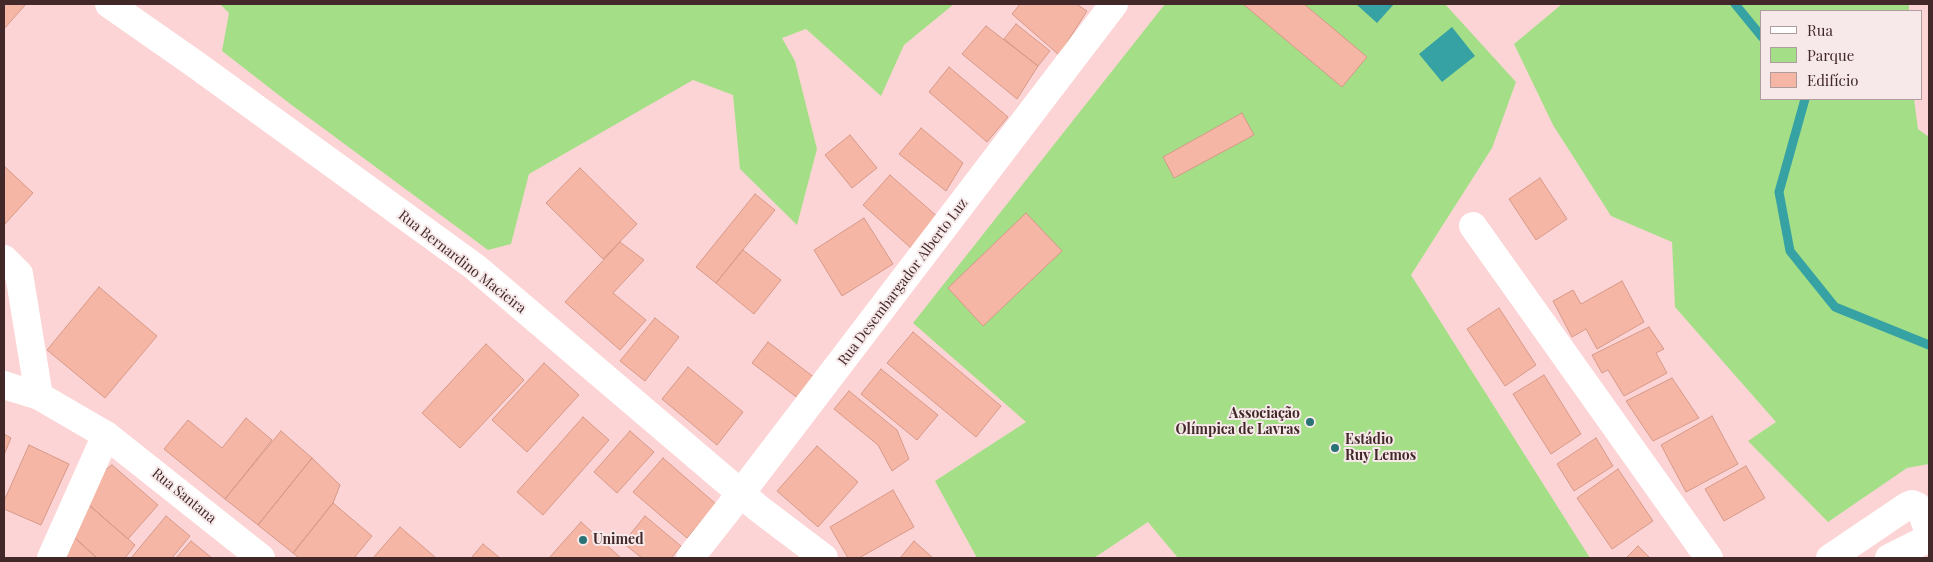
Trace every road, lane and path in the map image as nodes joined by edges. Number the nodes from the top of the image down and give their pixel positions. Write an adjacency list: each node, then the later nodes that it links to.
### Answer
1 (109, 4): 8 (street, Rua Bernardino Macieira)
2 (1114, 4): 8 (street, Rua Desembargador Alberto Luz)
3 (1473, 226): 13 (street)
4 (4, 259): 6 (street)
5 (4, 385): 6 (street, Rua Santana)
6 (39, 396): 7 (street, Rua Santana)
7 (106, 435): 9 (street); 10 (street, Rua Santana)
8 (741, 494): 11 (street, Rua Desembargador Alberto Luz); 12 (street, Rua Bernardino Macieira)
9 (51, 558)
10 (261, 558)
11 (690, 558)
12 (824, 558)
13 (1708, 558)
14 (1830, 558): 15 (street)
15 (1889, 558)

